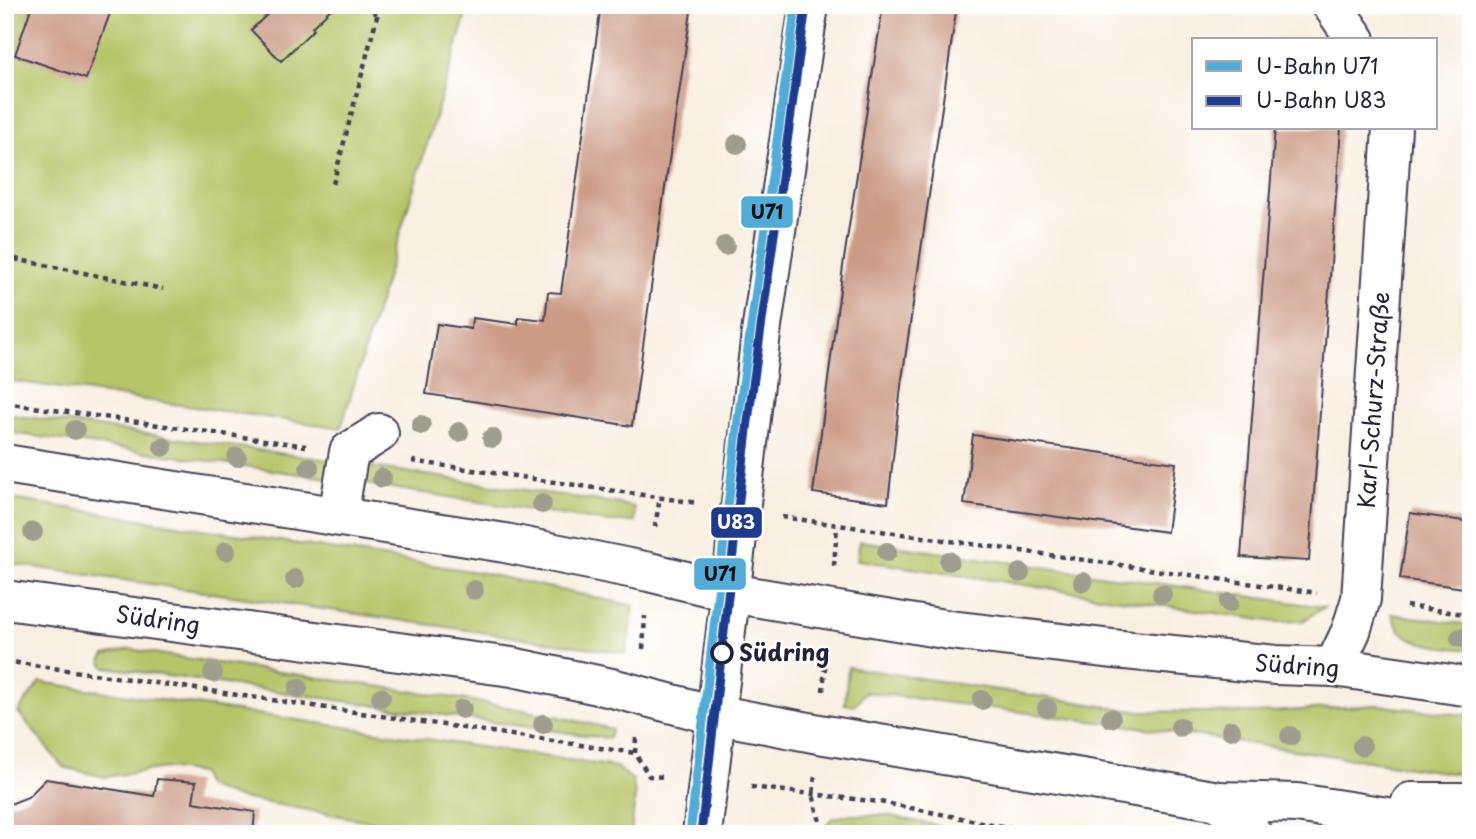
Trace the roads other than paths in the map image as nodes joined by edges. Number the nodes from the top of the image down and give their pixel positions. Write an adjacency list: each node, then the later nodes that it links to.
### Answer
1 (809, 5): 8 (main road)
2 (1332, 5): 3 (main road)
3 (1355, 38)
4 (1392, 130): 10 (main road, Karl-Schurz-Straße)
5 (379, 433): 7 (main road)
6 (5, 464): 7 (main road, Südring)
7 (338, 516): 8 (main road, Südring)
8 (730, 592): 10 (main road, Südring); 12 (main road)
9 (5, 600): 12 (main road, Südring)
10 (1334, 667): 11 (main road, Südring)
11 (1471, 687)
12 (715, 714): 13 (main road, Südring); 17 (main road)
13 (1219, 801): 15 (main road, Südring); 18 (main road)
14 (1471, 802): 15 (main road)
15 (1297, 803): 16 (main road, Südring)
16 (1471, 830)
17 (702, 834)
18 (1252, 834)

